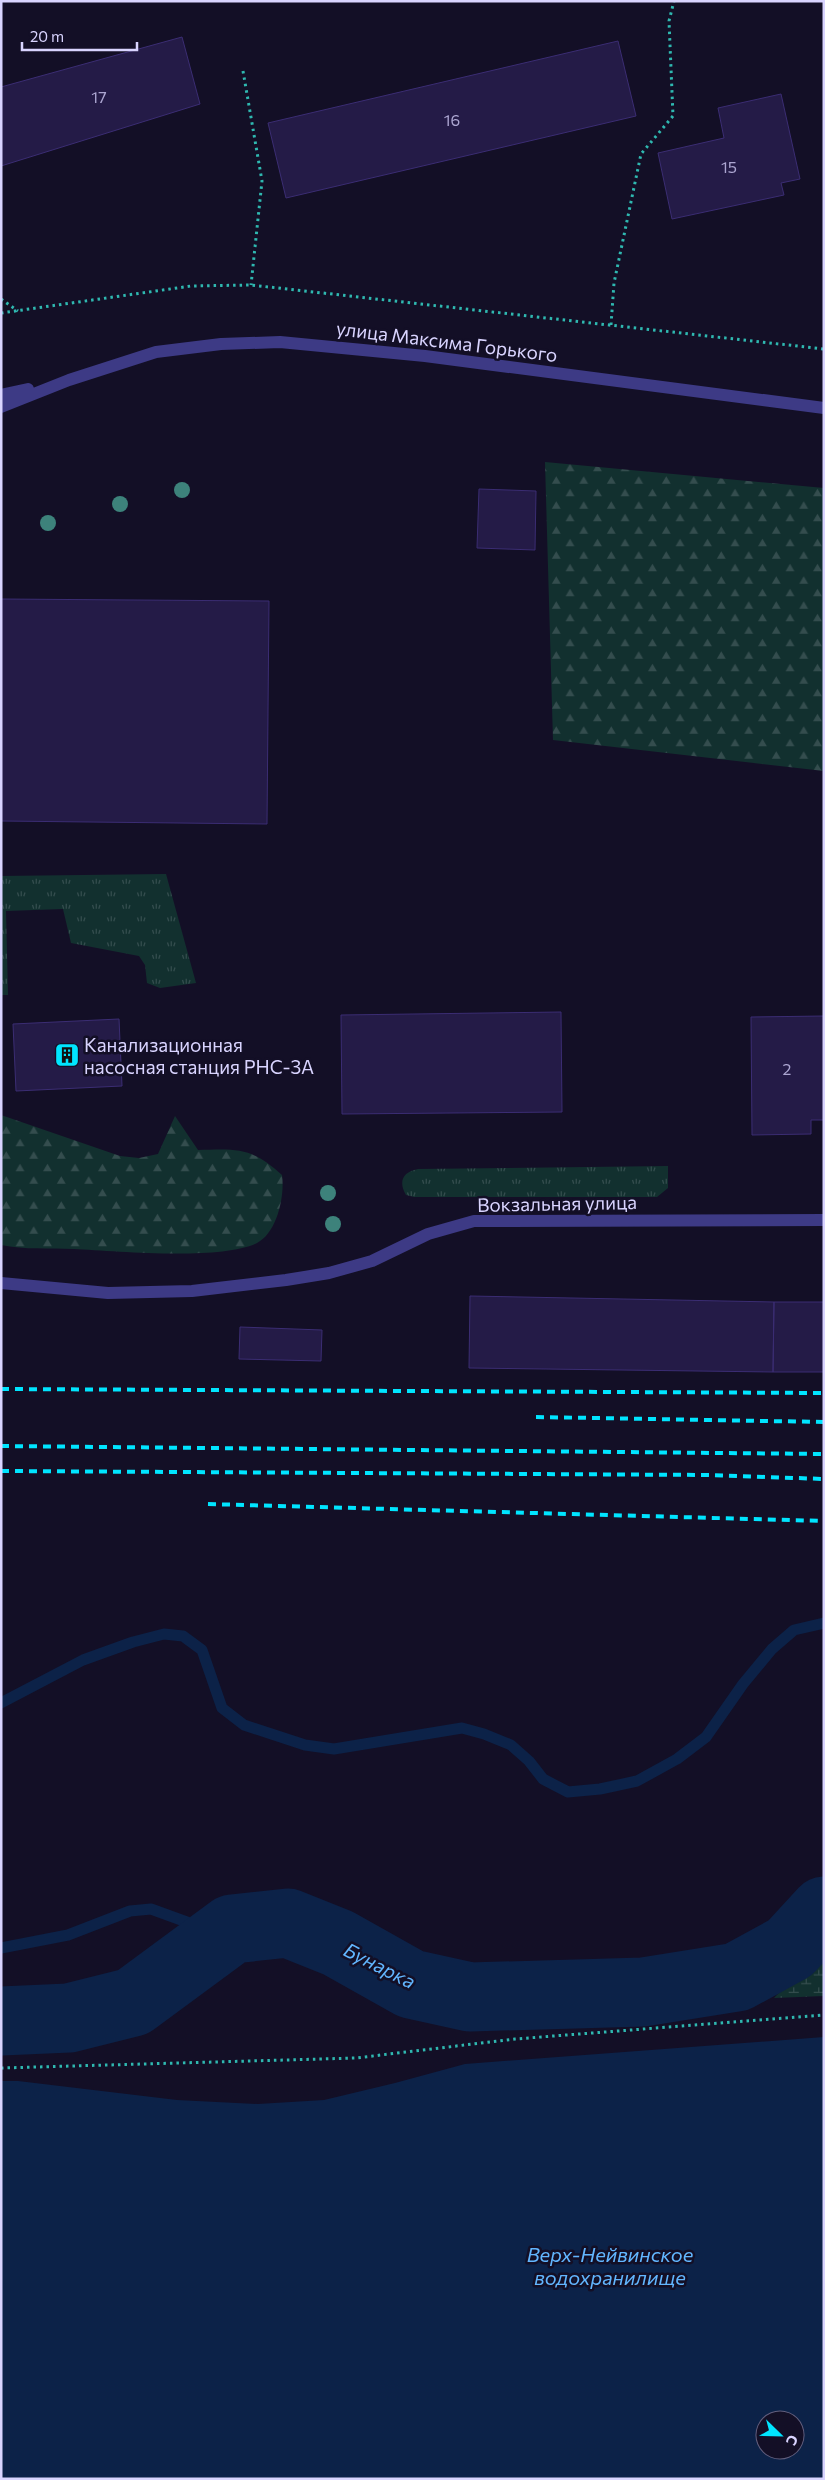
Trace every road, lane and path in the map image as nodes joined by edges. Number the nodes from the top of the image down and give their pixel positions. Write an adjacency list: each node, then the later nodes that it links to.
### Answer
1 (674, 1): 7 (path)
2 (243, 71): 3 (path)
3 (251, 284): 5 (path); 7 (path)
4 (1, 299): 5 (path)
5 (18, 311): 6 (path)
6 (1, 313)
7 (611, 325): 8 (path)
8 (824, 349)
9 (69, 380): 10 (street, улица Максима Горького); 11 (street, улица Максима Горького); 12 (street, улица Максима Горького)
10 (1, 396)
11 (1, 406)
12 (824, 408)
13 (824, 1220): 14 (street, Вокзальная улица)
14 (1, 1283)
15 (824, 2014): 16 (path)
16 (1, 2068)

